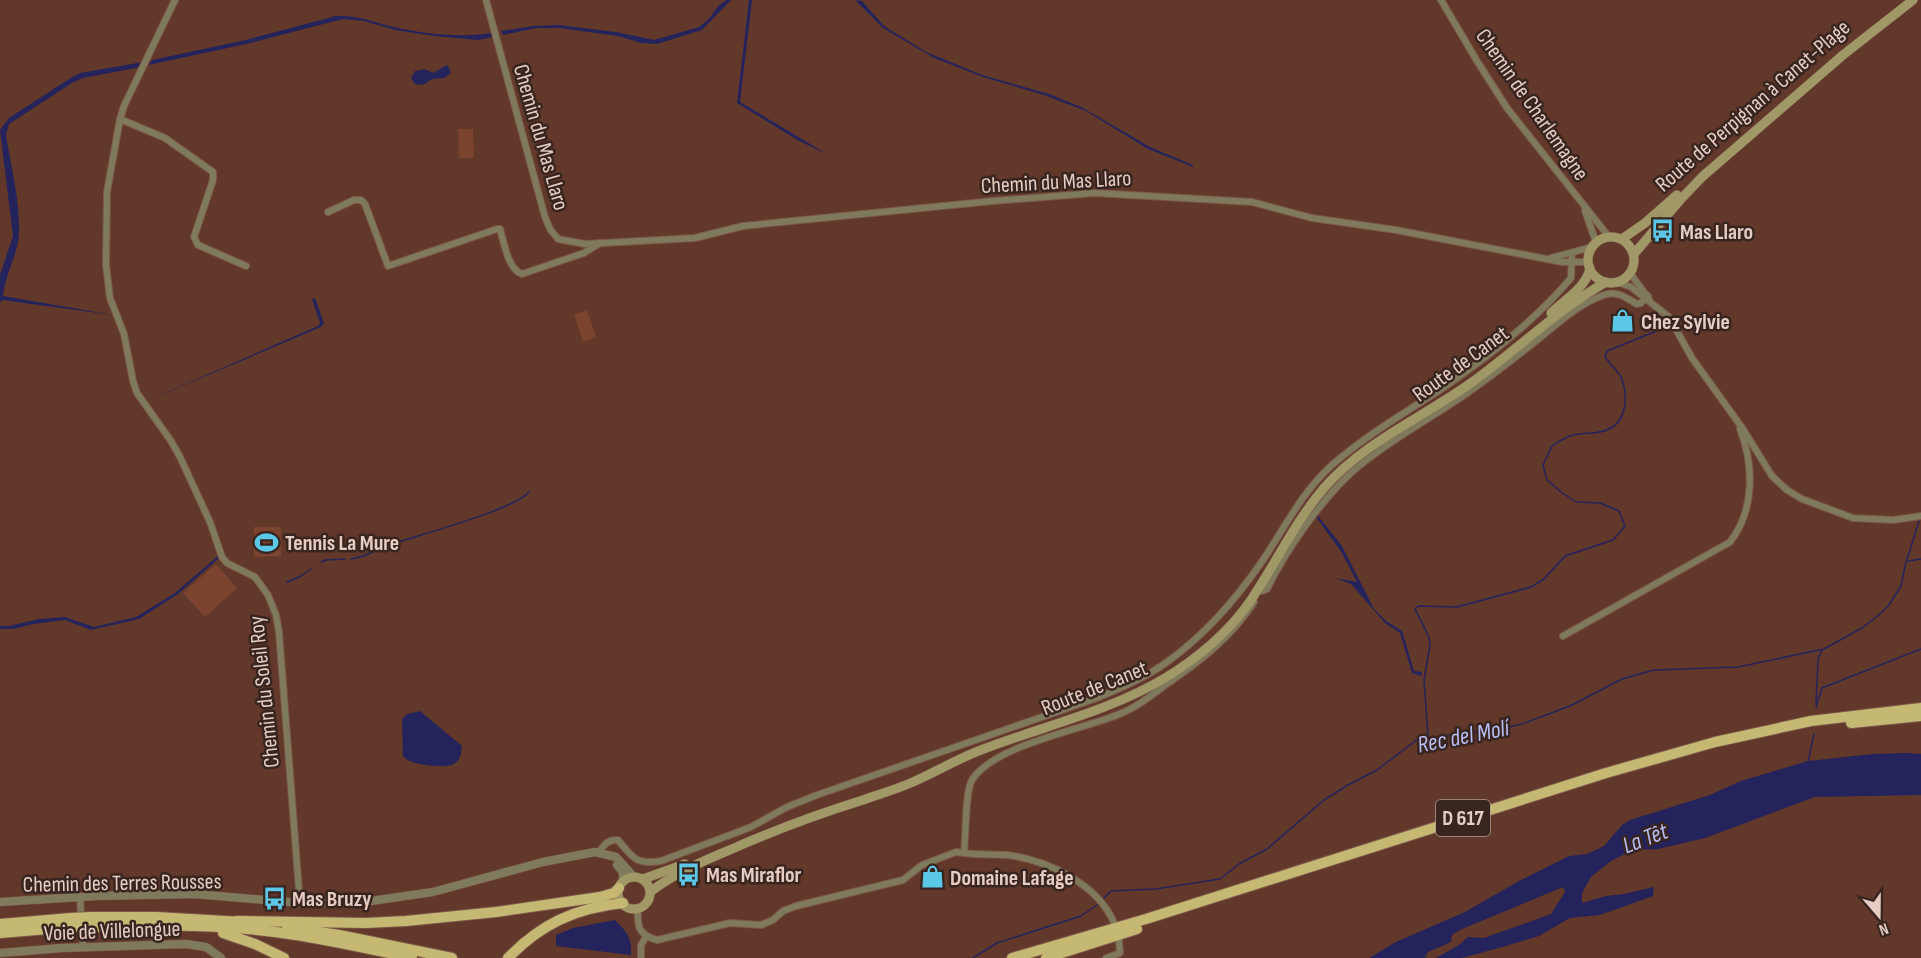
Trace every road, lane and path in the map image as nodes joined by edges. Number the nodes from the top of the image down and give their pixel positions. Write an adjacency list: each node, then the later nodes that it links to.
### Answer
1 (175, 0): 6 (street, Chemin du Soleil Roy)
2 (486, 0): 11 (street, Chemin du Mas Llaro)
3 (1441, 0): 7 (street, Chemin de Charlemagne)
4 (1908, 0): 10 (main road, Route de Perpignan à Canet-Plage)
5 (1913, 0): 14 (main road, Route de Perpignan à Canet-Plage)
6 (120, 119): 18 (street); 36 (street, Chemin du Soleil Roy)
7 (1577, 198): 9 (street, Chemin de Charlemagne); 12 (street, Chemin de Charlemagne)
8 (328, 212): 11 (street, Chemin du Mas Llaro)
9 (1609, 237): 10 (main road); 12 (main road)
10 (1622, 239): 14 (main road)
11 (600, 243): 15 (street, Chemin du Mas Llaro)
12 (1594, 245): 13 (street); 17 (main road)
13 (1572, 253): 15 (street); 16 (street)
14 (1634, 254): 19 (main road)
15 (1546, 258): 16 (street, Chemin du Mas Llaro)
16 (1571, 261): 17 (street, Chemin du Mas Llaro); 29 (street)
17 (1589, 265): 20 (main road); 31 (main road, Route de Canet)
18 (246, 266)
19 (1630, 273): 21 (main road); 22 (street)
20 (1606, 282): 21 (main road); 25 (main road, Route de Canet)
21 (1617, 282): 22 (street)
22 (1647, 298): 23 (street); 25 (street)
23 (1735, 417): 24 (street); 26 (street)
24 (1921, 516)
25 (1260, 590): 30 (street); 33 (main road, Route de Canet)
26 (1563, 636)
27 (1921, 708): 56 (highway, D 617)
28 (1921, 716): 57 (highway, D 617)
29 (598, 853): 31 (street); 32 (street); 36 (street, Chemin des Terres Rousses)
30 (964, 853): 42 (street); 46 (street)
31 (638, 878): 32 (main road); 33 (main road)
32 (621, 885): 37 (main road); 39 (highway)
33 (650, 892): 38 (main road)
34 (80, 897): 35 (street, Chemin des Terres Rousses); 36 (street, Chemin des Terres Rousses); 48 (street)
35 (0, 902)
36 (300, 903)
37 (623, 903): 38 (main road); 50 (highway)
38 (638, 908): 46 (street)
39 (237, 921): 40 (highway); 54 (highway)
40 (91, 922): 41 (highway, bridge); 44 (highway)
41 (72, 923): 43 (highway); 45 (highway)
42 (1114, 923)
43 (0, 924)
44 (175, 926): 52 (highway); 53 (highway)
45 (0, 933)
46 (646, 938): 55 (street)
47 (1119, 941): 58 (street)
48 (83, 948): 49 (street, Voie de Villelongue); 51 (street, Voie de Villelongue)
49 (0, 954)
50 (509, 956)
51 (221, 958)
52 (284, 958)
53 (412, 958)
54 (452, 958)
55 (641, 958)
56 (1012, 958)
57 (1046, 958)
58 (1106, 958)

